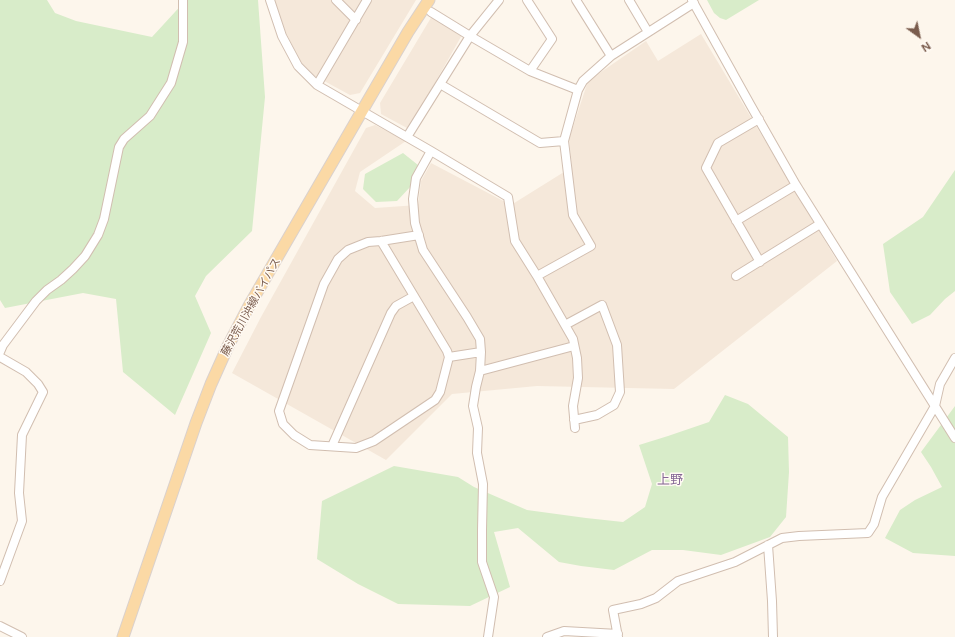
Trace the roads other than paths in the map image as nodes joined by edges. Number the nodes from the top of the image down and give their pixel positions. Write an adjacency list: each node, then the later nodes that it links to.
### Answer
1 (183, 0): 36 (street)
2 (270, 0): 18 (street)
3 (336, 0): 12 (street)
4 (367, 0): 12 (street)
5 (429, 0): 20 (main road, 藤沢荒川沖線バイパス)
6 (499, 0): 14 (street)
7 (527, 0): 16 (street)
8 (576, 0): 15 (street)
9 (629, 0): 13 (street)
10 (693, 2): 13 (street); 21 (street)
11 (431, 12): 14 (street)
12 (356, 20): 18 (street)
13 (648, 32): 15 (street)
14 (470, 36): 16 (street); 17 (street)
15 (611, 56): 19 (street)
16 (530, 71): 19 (street)
17 (440, 84): 22 (street); 23 (street)
18 (317, 86): 20 (street)
19 (578, 90): 23 (street)
20 (362, 111): 22 (street); 50 (main road, 藤沢荒川沖線バイパス)
21 (759, 119): 25 (street); 26 (street)
22 (407, 137): 24 (street)
23 (564, 141): 31 (street)
24 (431, 150): 28 (street); 31 (street)
25 (796, 185): 26 (street); 27 (street)
26 (736, 221): 30 (street)
27 (820, 224): 30 (street); 42 (street)
28 (419, 235): 29 (street); 37 (street)
29 (380, 241): 33 (street); 44 (street)
30 (760, 262): 32 (street)
31 (538, 276): 34 (street)
32 (736, 276)
33 (414, 296): 39 (street); 44 (street)
34 (565, 325): 35 (street); 35 (street)
35 (574, 346): 41 (street)
36 (0, 352)
37 (481, 352): 39 (street); 41 (street)
38 (0, 357): 46 (street)
39 (449, 357): 44 (street)
40 (955, 358): 42 (street)
41 (480, 371): 51 (street)
42 (935, 406): 43 (street); 45 (street)
43 (955, 438)
44 (332, 446)
45 (768, 545): 48 (street); 53 (street)
46 (0, 581)
47 (0, 626): 49 (street)
48 (618, 636): 52 (street)
49 (22, 637)
50 (123, 637)
51 (488, 637)
52 (547, 637)
53 (773, 637)

